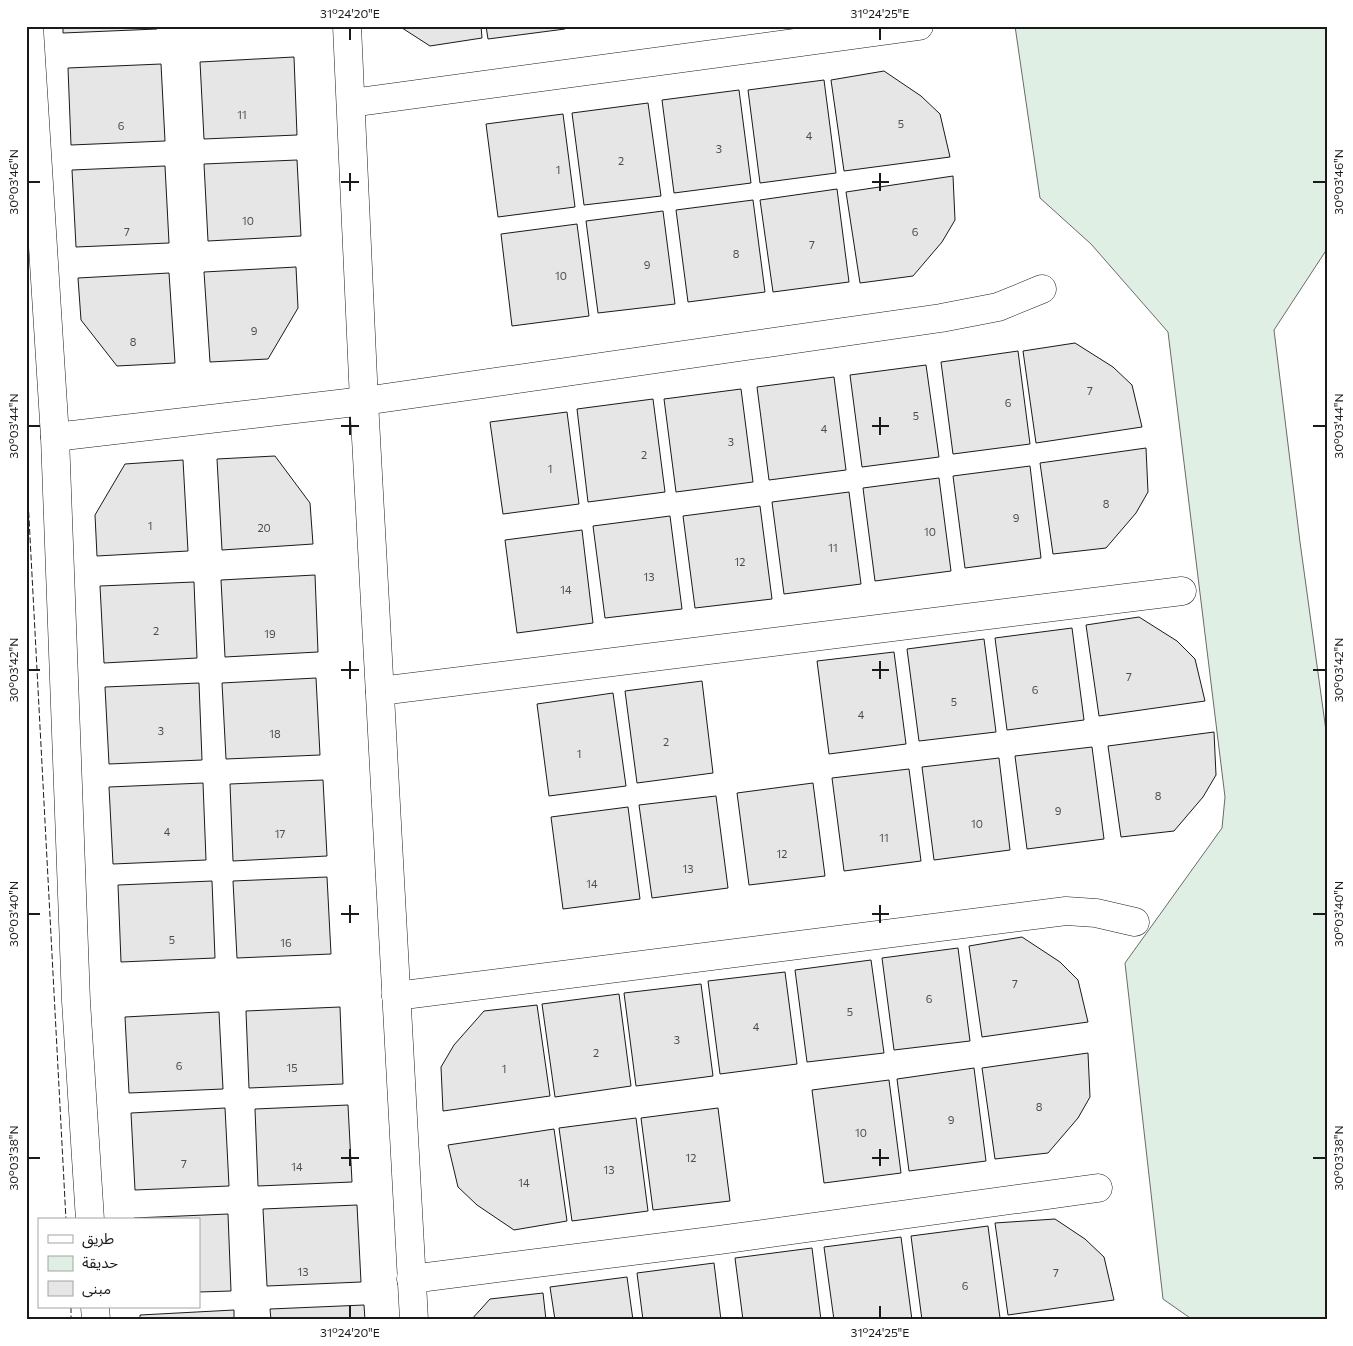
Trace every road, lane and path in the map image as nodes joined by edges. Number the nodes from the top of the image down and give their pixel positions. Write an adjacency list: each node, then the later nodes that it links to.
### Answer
1 (29, 26): 7 (street)
2 (347, 26): 4 (street)
3 (919, 26): 4 (street)
4 (351, 103): 6 (street)
5 (1042, 289): 6 (street)
6 (364, 401): 7 (street); 9 (street)
7 (55, 437): 13 (street)
8 (1182, 591): 9 (street)
9 (380, 691): 11 (street)
10 (1135, 922): 11 (street)
11 (396, 996): 14 (street)
12 (1098, 1188): 14 (street)
13 (90, 1218)
14 (411, 1279): 15 (street)
15 (414, 1320)

